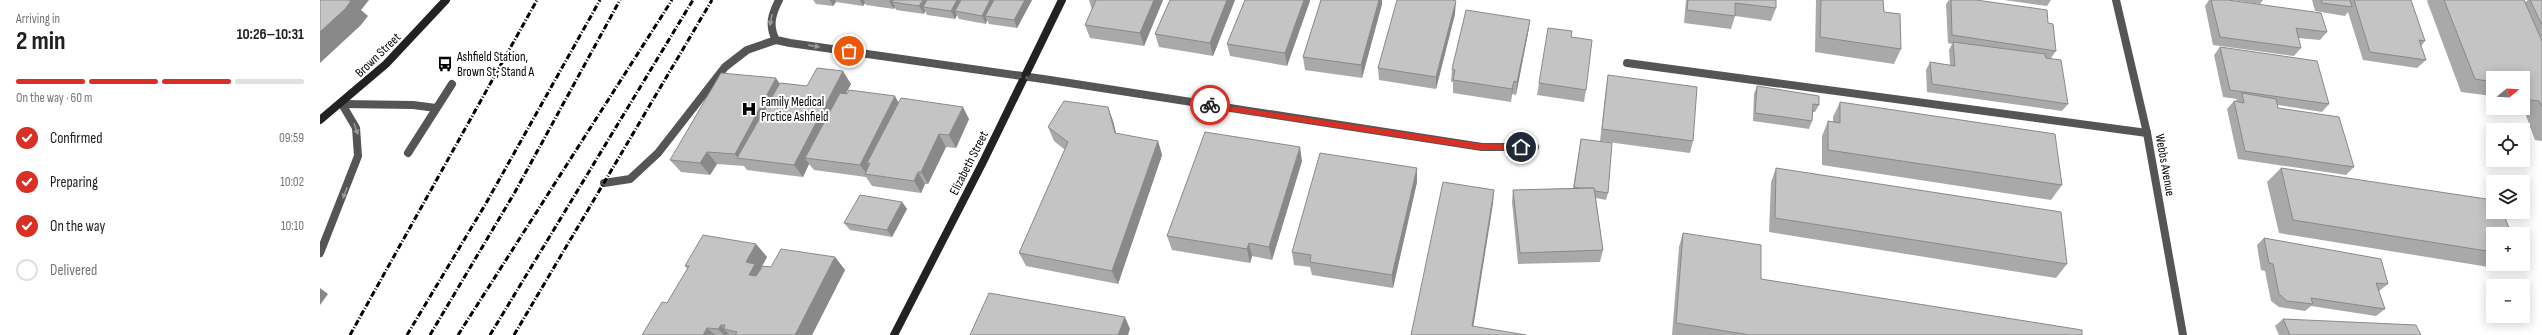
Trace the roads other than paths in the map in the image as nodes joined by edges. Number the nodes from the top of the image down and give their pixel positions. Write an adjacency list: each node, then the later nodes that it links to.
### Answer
1 (446, 0): 9 (main road, Brown Street)
2 (779, 0): 5 (street, one-way to 5)
3 (1062, 0): 7 (main road, Elizabeth Street)
4 (2116, 0): 12 (street, Webbs Avenue)
5 (776, 40): 7 (street, one-way to 7); 15 (street)
6 (1627, 63): 12 (street)
7 (1023, 77): 13 (street); 17 (main road, Elizabeth Street)
8 (452, 84): 10 (street)
9 (342, 104): 10 (street); 11 (main road, Brown Street); 16 (street, one-way to 16)
10 (436, 108): 14 (street)
11 (320, 120)
12 (2148, 134): 18 (street, Webbs Avenue)
13 (1534, 147)
14 (408, 154)
15 (604, 183)
16 (320, 253)
17 (894, 335)
18 (2183, 335)

